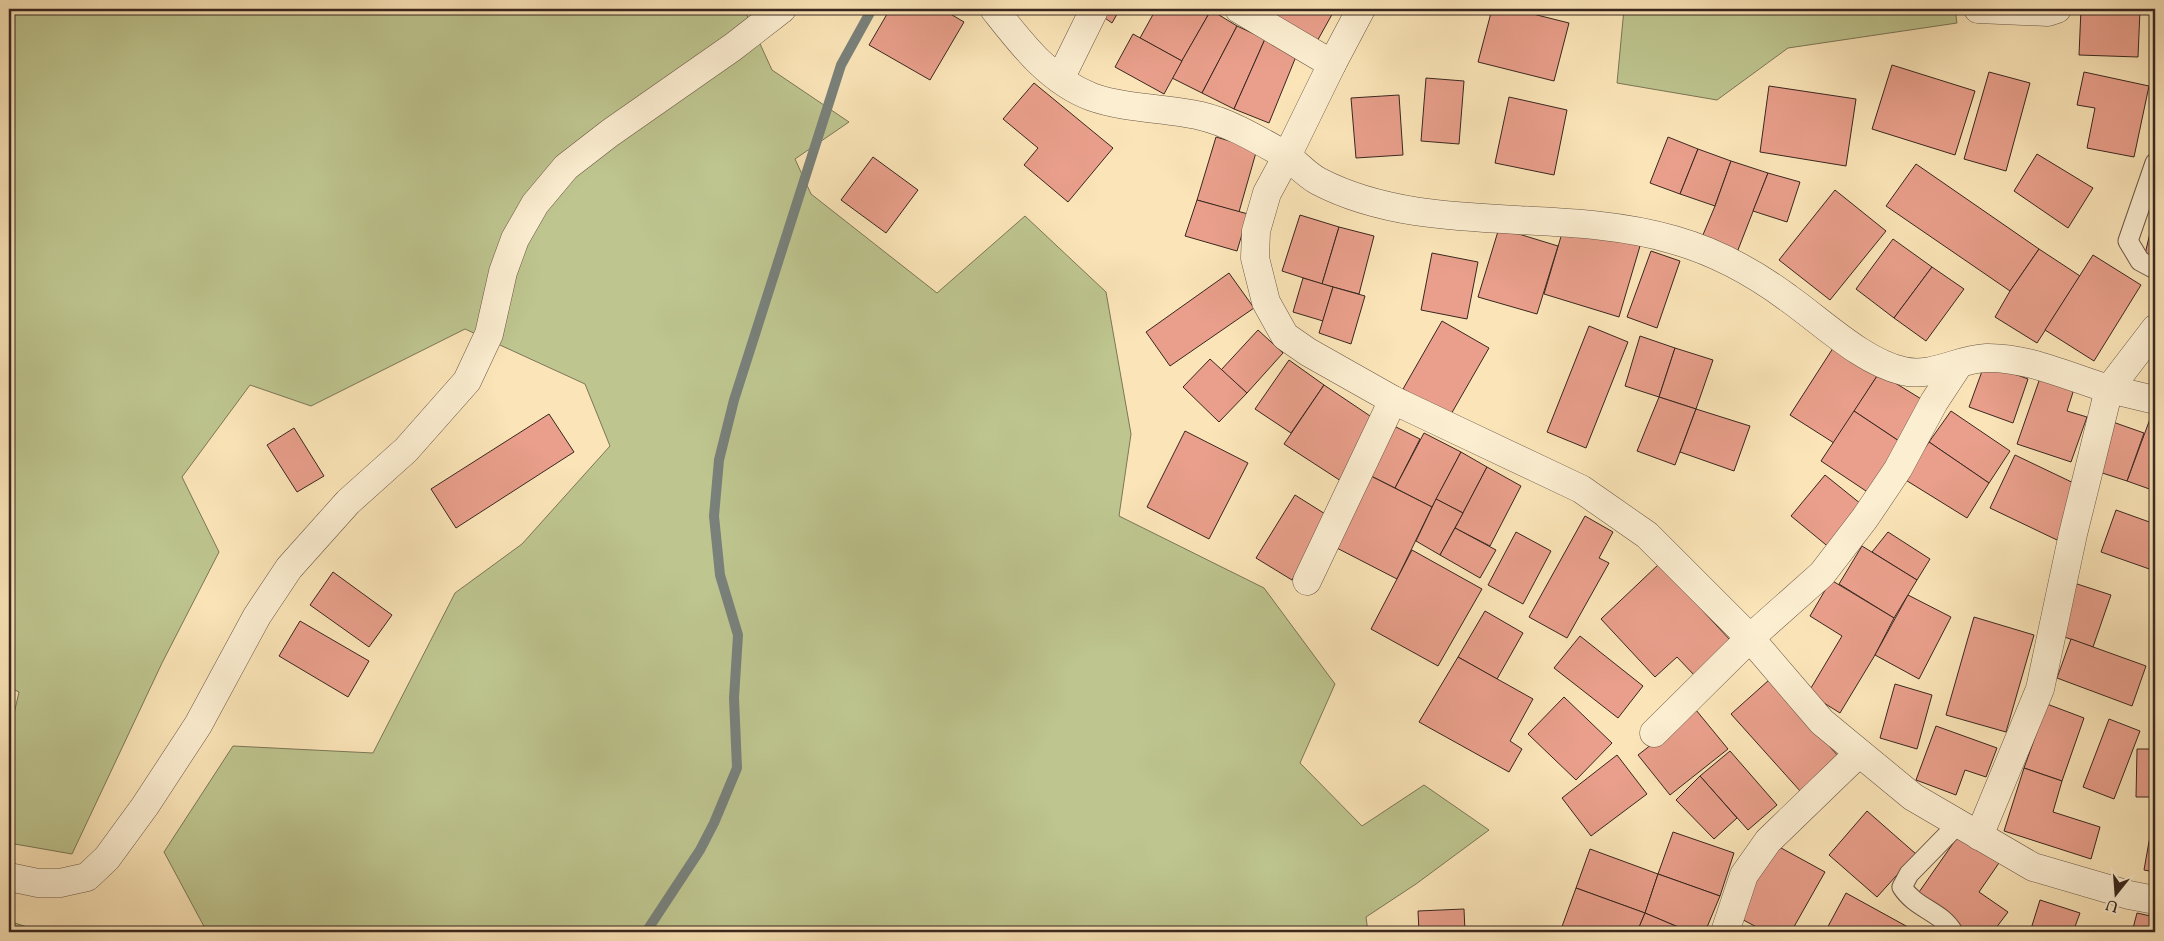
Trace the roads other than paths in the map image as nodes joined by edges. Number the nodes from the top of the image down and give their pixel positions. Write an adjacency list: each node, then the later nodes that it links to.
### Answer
1 (782, 9): 23 (street)
2 (994, 9): 9 (street)
3 (1239, 9): 8 (street)
4 (1361, 9): 8 (street)
5 (1978, 9): 6 (street)
6 (2057, 9)
7 (1094, 10): 9 (street)
8 (1332, 64): 10 (street)
9 (1060, 79): 10 (street)
10 (1287, 156): 14 (street); 16 (street)
11 (2155, 163): 12 (lane)
12 (2155, 269)
13 (2155, 329): 15 (street)
14 (1959, 364): 15 (street); 19 (street)
15 (2109, 389): 17 (street); 22 (street)
16 (1393, 400): 18 (street); 19 (street)
17 (2155, 400)
18 (1307, 581)
19 (1750, 638): 20 (street); 21 (street)
20 (1654, 733)
21 (1859, 754): 22 (street); 25 (street)
22 (1969, 830): 24 (street); 26 (lane)
23 (9, 877)
24 (2155, 900)
25 (1725, 932)
26 (1953, 932)

